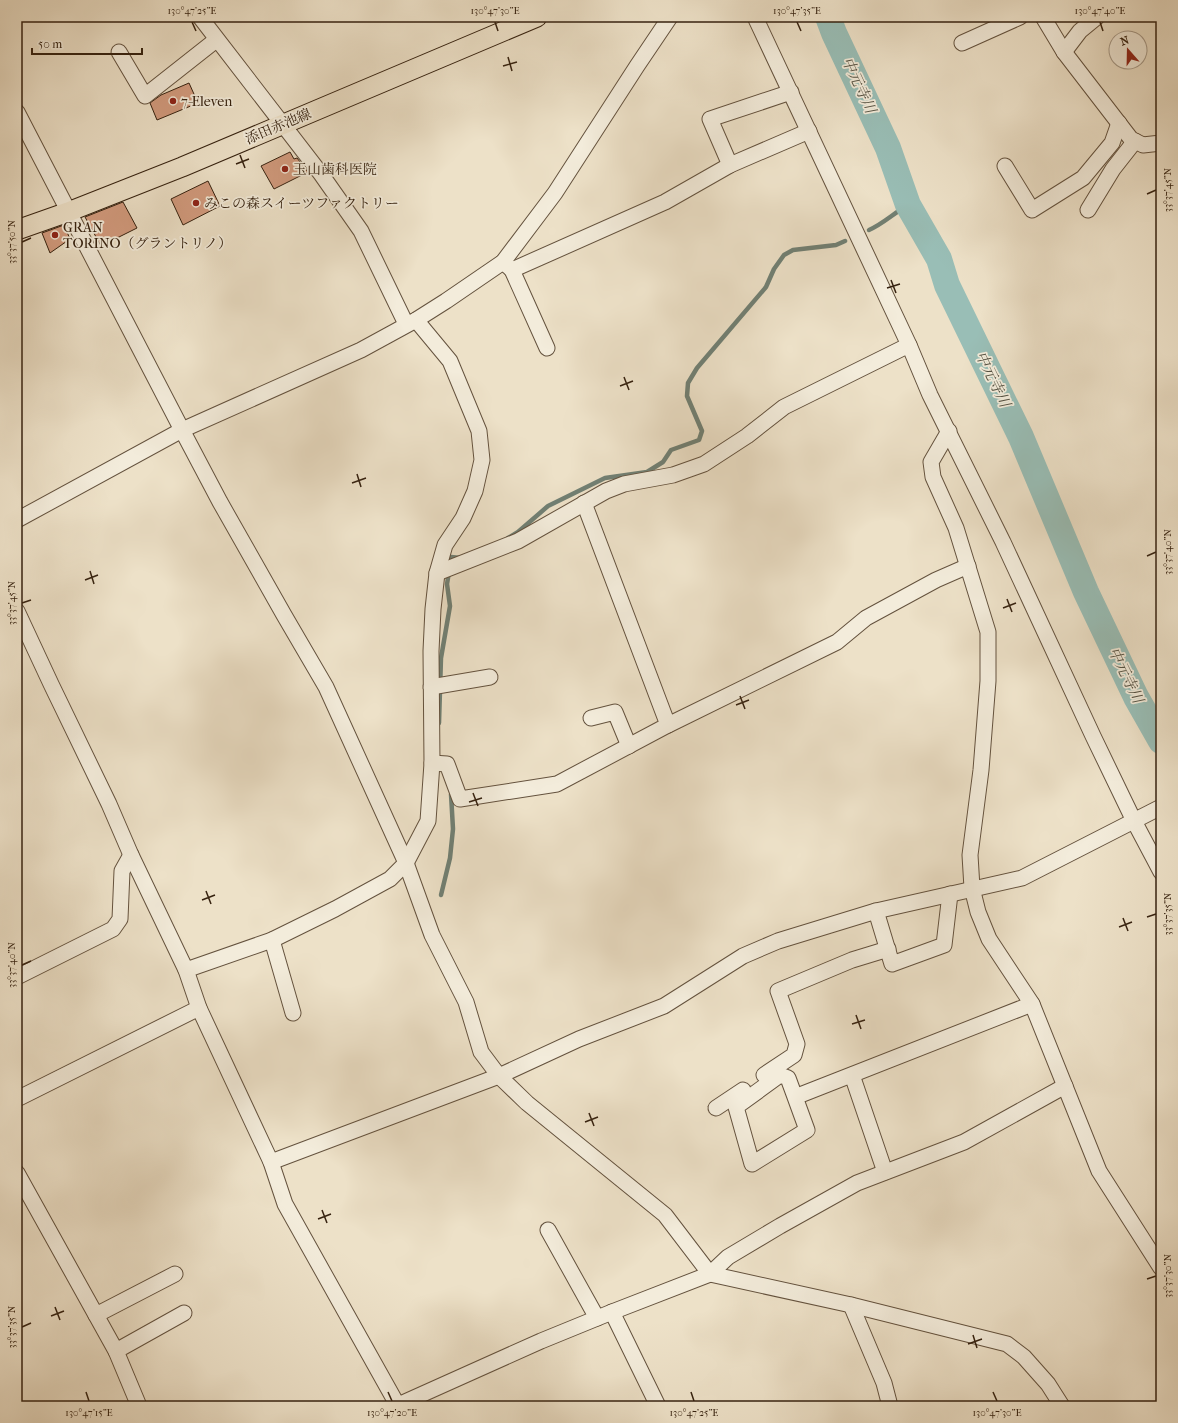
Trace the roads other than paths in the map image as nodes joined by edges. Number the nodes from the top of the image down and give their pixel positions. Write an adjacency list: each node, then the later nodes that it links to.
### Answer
1 (200, 17): 8 (street)
2 (537, 17): 15 (main road, 添田赤池線)
3 (670, 17): 25 (street)
4 (755, 17): 12 (street)
5 (1020, 17): 9 (street)
6 (1043, 17): 11 (street)
7 (1097, 17): 11 (street)
8 (216, 40): 10 (street); 15 (street)
9 (962, 43)
10 (119, 52)
11 (1064, 52): 14 (street)
12 (791, 92): 17 (street); 20 (street)
13 (17, 112): 16 (street)
14 (1119, 123): 18 (street); 21 (street)
15 (282, 124): 23 (main road, 添田赤池線); 26 (street)
16 (21, 129): 23 (street)
17 (809, 131): 20 (street); 27 (street)
18 (1135, 141): 19 (street); 22 (street)
19 (1161, 143)
20 (730, 165): 25 (street)
21 (1005, 166)
22 (1088, 210)
23 (68, 212): 24 (main road, 添田赤池線); 29 (street)
24 (17, 230)
25 (508, 266): 26 (street); 28 (street)
26 (411, 322): 29 (street); 34 (street)
27 (909, 345): 30 (street); 31 (street)
28 (547, 348)
29 (182, 430): 32 (street); 45 (street)
30 (949, 431): 33 (street); 43 (street)
31 (584, 503): 34 (street); 39 (street)
32 (17, 520)
33 (968, 566): 39 (street); 47 (street)
34 (437, 573): 37 (street)
35 (17, 611): 44 (street)
36 (490, 677): 37 (street)
37 (431, 688): 41 (street)
38 (591, 718): 40 (street)
39 (668, 725): 40 (street)
40 (629, 746): 41 (street)
41 (432, 763): 45 (street)
42 (1154, 810): 43 (street)
43 (1134, 821): 46 (street); 47 (street)
44 (131, 855): 52 (street); 53 (street)
45 (406, 862): 50 (street); 58 (street)
46 (1161, 872)
47 (972, 888): 48 (street); 54 (street)
48 (950, 894): 49 (street); 51 (street)
49 (876, 911): 51 (street); 58 (street)
50 (272, 940): 52 (street); 56 (street)
51 (888, 949): 62 (street)
52 (186, 970): 55 (street)
53 (17, 977)
54 (1032, 1004): 57 (street); 59 (street)
55 (199, 1008): 61 (street); 63 (street)
56 (293, 1012)
57 (852, 1075): 60 (street); 64 (street)
58 (499, 1076): 63 (street); 69 (street)
59 (1065, 1086): 64 (street); 67 (street)
60 (794, 1098): 60 (street)
61 (17, 1099)
62 (716, 1108)
63 (271, 1162): 77 (street)
64 (885, 1172): 69 (street)
65 (17, 1173): 73 (street)
66 (548, 1230): 74 (street)
67 (1161, 1268)
68 (175, 1274): 73 (street)
69 (710, 1274): 70 (street); 71 (street)
70 (852, 1305): 79 (street); 80 (street)
71 (612, 1312): 74 (street); 78 (street)
72 (184, 1313): 75 (street)
73 (96, 1315): 75 (street)
74 (597, 1318): 77 (street)
75 (116, 1350): 76 (street)
76 (139, 1406)
77 (397, 1406)
78 (658, 1406)
79 (890, 1406)
80 (1062, 1406)

